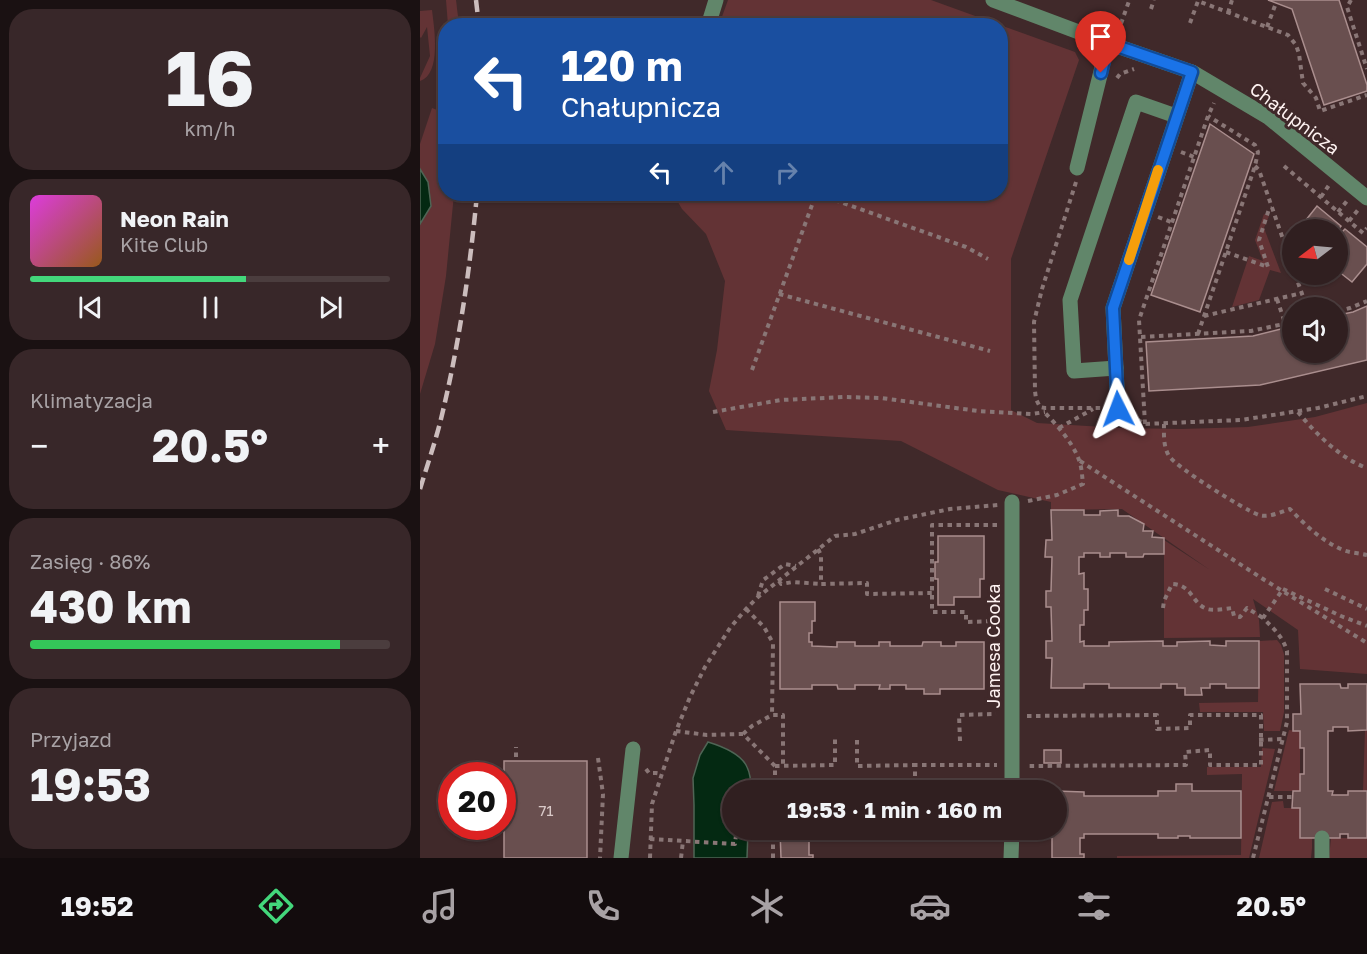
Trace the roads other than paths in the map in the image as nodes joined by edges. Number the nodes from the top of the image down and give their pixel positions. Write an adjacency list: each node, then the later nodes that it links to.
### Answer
1 (716, 0): 3 (street)
2 (993, 0): 4 (street, Chałupnicza)
3 (710, 18)
4 (1113, 38): 5 (street, Chałupnicza); 7 (street)
5 (1192, 72): 6 (street); 8 (street, Chałupnicza)
6 (1176, 116): 9 (street); 9 (street)
7 (1077, 168)
8 (1364, 203)
9 (1116, 368): 10 (street)
10 (1118, 409)
11 (1012, 502): 13 (street, Jamesa Cooka)
12 (633, 749): 16 (street)
13 (1012, 780)
14 (1322, 838): 18 (street)
15 (1012, 840): 17 (street)
16 (621, 858)
17 (1011, 858)
18 (1322, 858)

